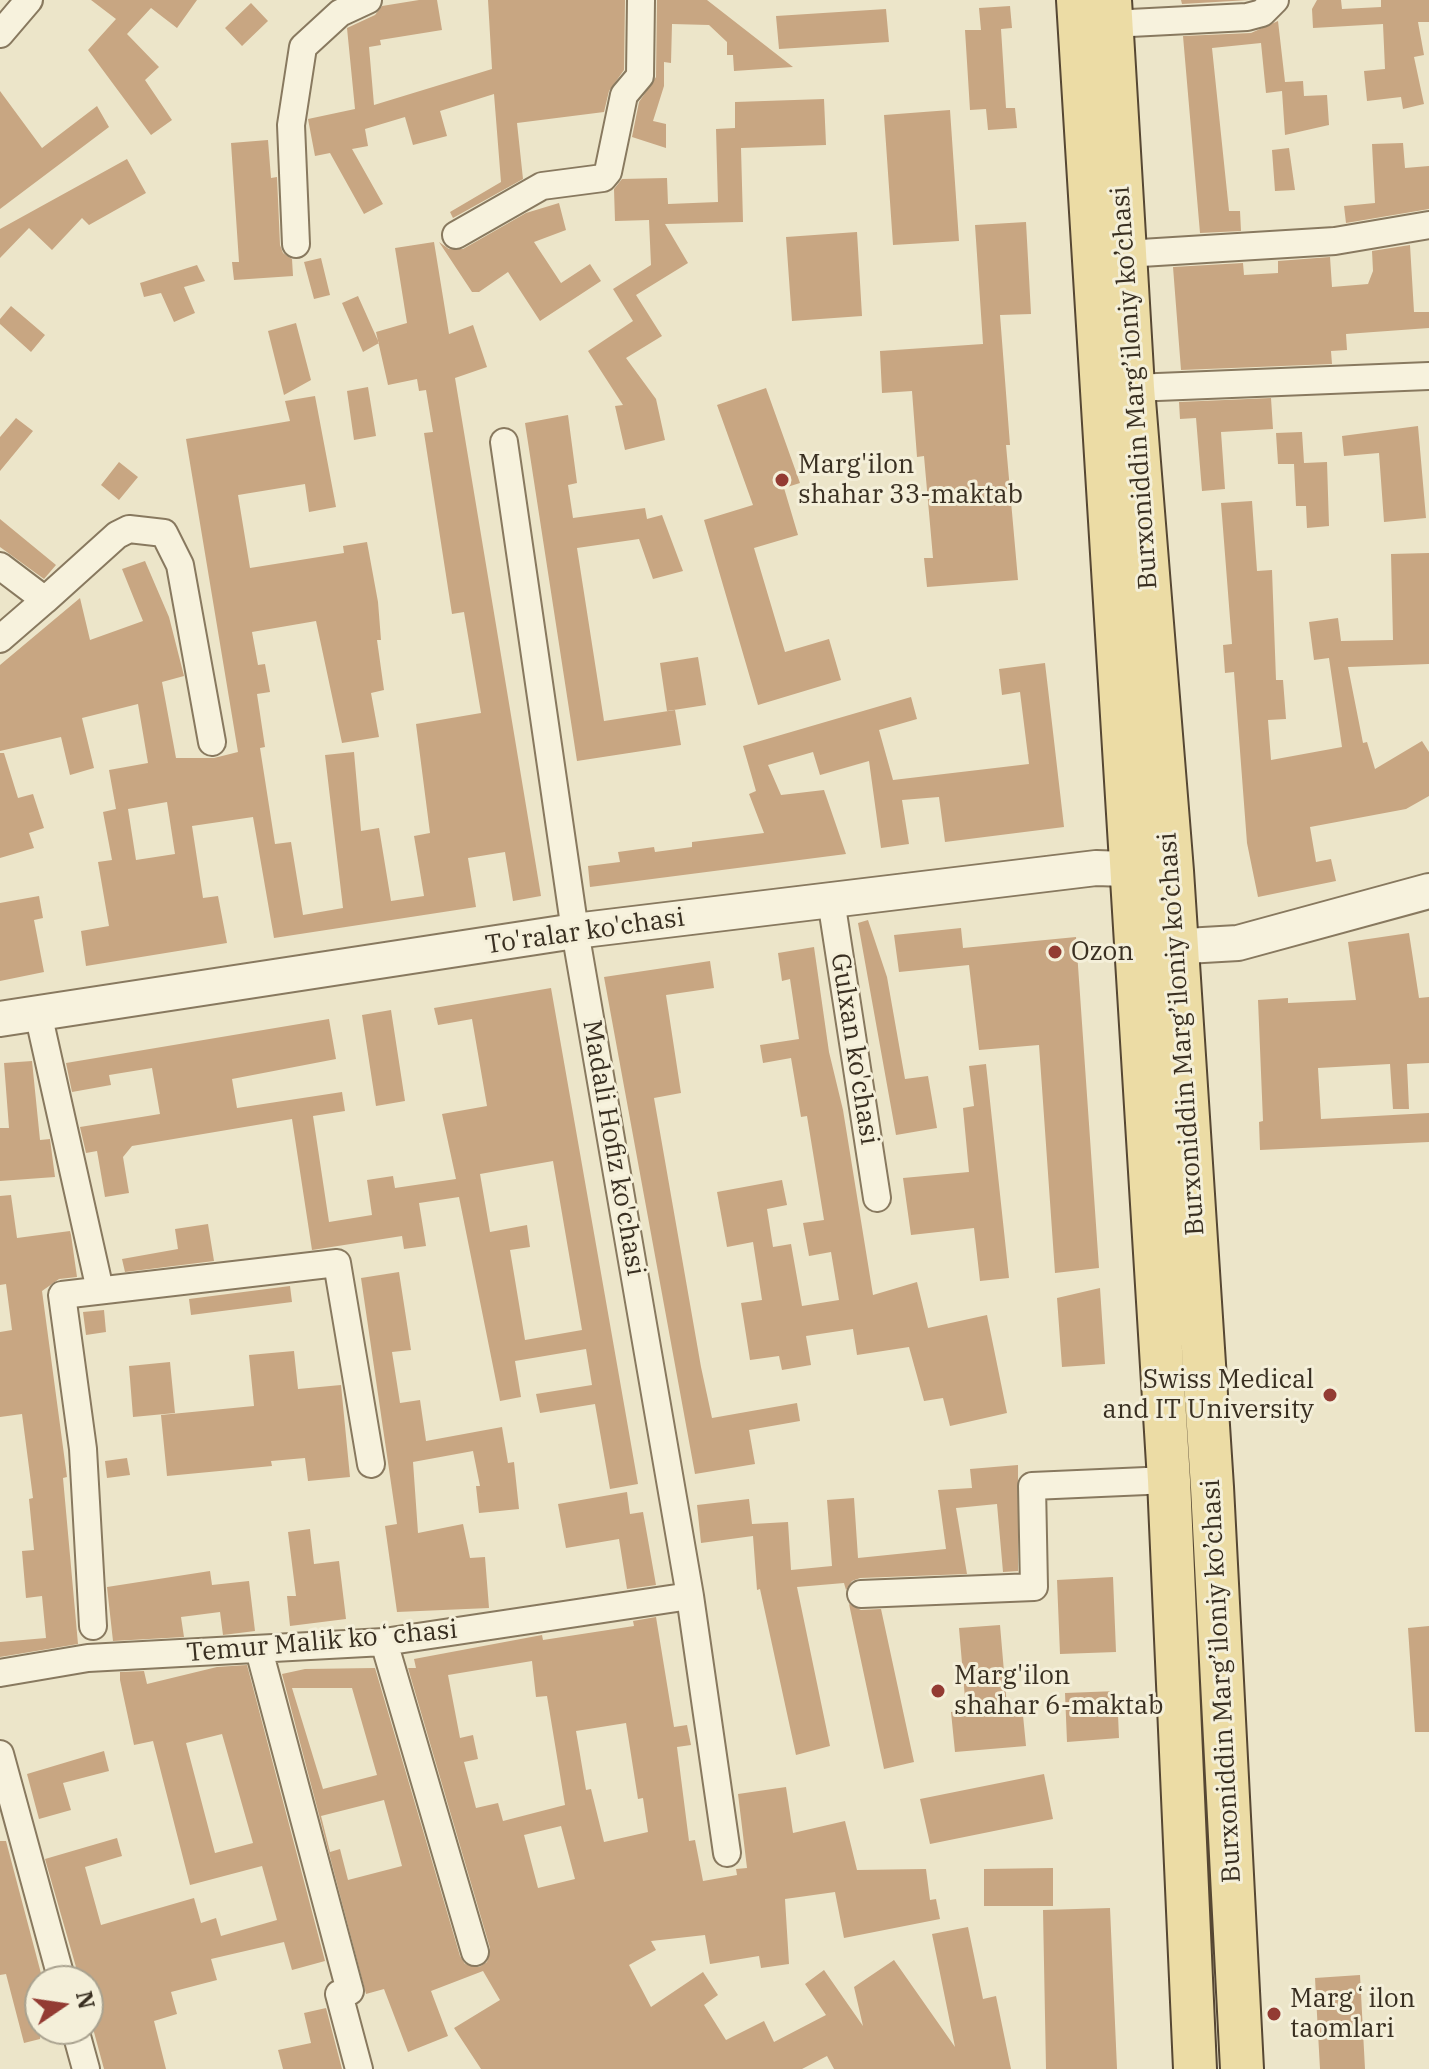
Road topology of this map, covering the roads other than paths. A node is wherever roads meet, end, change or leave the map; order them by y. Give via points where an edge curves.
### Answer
1 (368, 0) edge
2 (641, 0) edge
3 (1078, 0) edge
4 (1275, 0) edge
5 (19, 4) edge
6 (1110, 12) edge
7 (0, 34) edge
8 (1429, 225) edge
9 (456, 235) dead end
10 (296, 244) dead end
11 (1125, 254) junction
12 (1429, 376) edge
13 (1133, 388) junction
14 (504, 442) dead end
15 (0, 566) edge
16 (45, 600) junction
17 (0, 639) edge
18 (212, 742) dead end
19 (1129, 869) junction
20 (1172, 871) junction
21 (1429, 891) edge
22 (831, 900) junction
23 (575, 931) junction
24 (1155, 948) junction
25 (38, 1013) junction
26 (0, 1019) edge
27 (877, 1198) dead end
28 (100, 1290) junction
29 (371, 1464) dead end
30 (1169, 1480) junction
31 (861, 1594) dead end
32 (690, 1596) junction
33 (93, 1626) dead end
34 (384, 1642) junction
35 (259, 1650) junction
36 (0, 1673) edge
37 (0, 1754) edge
38 (727, 1853) dead end
39 (475, 1952) dead end
40 (58, 1965) edge
41 (79, 2045) edge
42 (86, 2069) edge
43 (359, 2069) edge
44 (1195, 2069) edge
45 (1242, 2069) edge

1 - 10 street via 340,13 303,47 291,125
2 - 9 street via 640,76 624,95 608,172 603,178 542,186
3 - 19 main road, Burxoniddin Marg’iloniy ko’chasi
4 - 6 street via 1262,13 1247,17
5 - 7 street
6 - 11 main road, Burxoniddin Marg’iloniy ko’chasi
8 - 11 street via 1335,241
11 - 13 main road, Burxoniddin Marg’iloniy ko’chasi
12 - 13 street
13 - 20 main road, Burxoniddin Marg’iloniy ko’chasi
14 - 23 street, Madali Hofiz ko'chasi
15 - 16 street
16 - 17 street
16 - 18 street via 117,535 129,529 164,533 180,565
19 - 20 street, To'ralar ko'chasi
19 - 22 street, To'ralar ko'chasi via 1096,868
19 - 24 main road, Burxoniddin Marg’iloniy ko’chasi
20 - 24 main road, Burxoniddin Marg’iloniy ko’chasi
21 - 24 street via 1238,943
22 - 23 street, To'ralar ko'chasi
22 - 27 street, Gulxan ko'chasi
23 - 25 street, To'ralar ko'chasi
23 - 32 street, Madali Hofiz ko'chasi
24 - 30 main road, Burxoniddin Marg’iloniy ko’chasi
24 - 45 main road, Burxoniddin Marg’iloniy ko’chasi via 1212,1487
25 - 26 street, To'ralar ko'chasi
25 - 28 street
28 - 29 street via 337,1263
28 - 33 street via 62,1295 83,1449
30 - 31 street via 1032,1486 1034,1587
30 - 44 main road, Burxoniddin Marg’iloniy ko’chasi
32 - 34 street, Temur Malik koʻchasi
32 - 38 street, Madali Hofiz ko'chasi
34 - 35 street, Temur Malik koʻchasi
34 - 39 street
35 - 36 street, Temur Malik koʻchasi via 88,1658
35 - 43 street via 350,1991 339,1994
37 - 40 street
41 - 42 street

